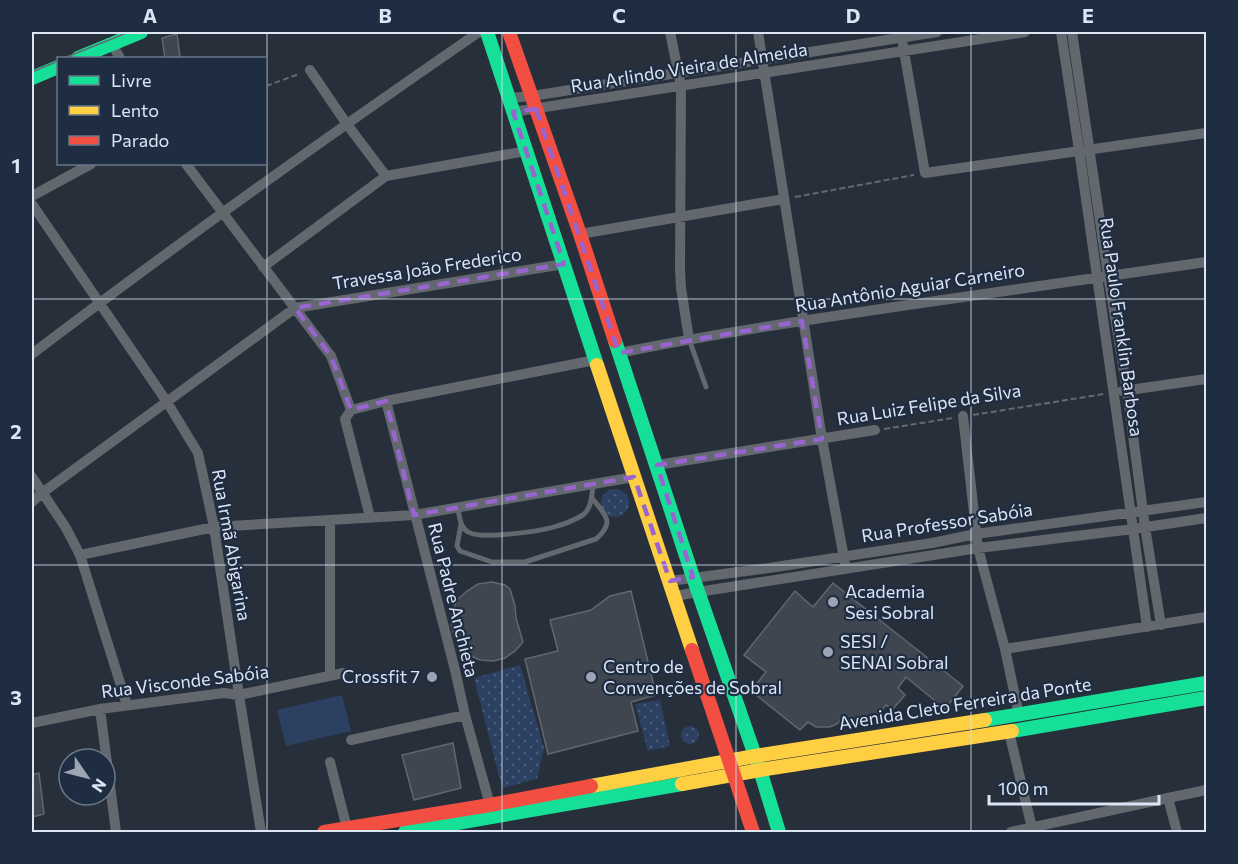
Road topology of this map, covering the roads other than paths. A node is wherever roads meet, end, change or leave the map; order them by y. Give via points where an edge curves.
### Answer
1 (141, 32) edge
2 (479, 32) edge
3 (487, 32) edge
4 (509, 32) edge
5 (670, 32) edge
6 (758, 32) edge
7 (937, 32) edge
8 (1025, 32) edge
9 (1060, 32) edge
10 (1072, 32) edge
11 (902, 34) edge
12 (977, 35) edge
13 (112, 44) junction
14 (904, 51) junction
15 (80, 57) edge
16 (119, 57) edge
17 (762, 60) junction
18 (57, 67) edge
19 (310, 70) road end
20 (764, 72) junction
21 (680, 73) junction
22 (32, 78) edge
23 (681, 86) junction
24 (509, 98) junction
25 (534, 102) junction
26 (513, 112) junction
27 (346, 123) junction
28 (1206, 133) edge
29 (1085, 150) junction
30 (526, 151) junction
31 (89, 165) edge
32 (187, 165) edge
33 (386, 176) junction
34 (32, 196) edge
35 (784, 199) junction
36 (32, 204) edge
37 (222, 213) junction
38 (679, 218) junction
39 (580, 234) junction
40 (1206, 262) edge
41 (564, 264) junction
42 (263, 267) junction
43 (1103, 276) junction
44 (99, 302) junction
45 (295, 308) junction
46 (802, 321) junction
47 (690, 339) junction
48 (1121, 351) junction
49 (619, 353) junction
50 (1108, 353) junction
51 (32, 354) edge
52 (595, 360) junction
53 (1206, 379) edge
54 (706, 387) dead end
55 (632, 390) junction
56 (1127, 390) junction
57 (1113, 392) junction
58 (608, 398) junction
59 (386, 401) junction
60 (166, 402) junction
61 (351, 410) junction
62 (963, 416) road end
63 (875, 430) road end
64 (822, 439) junction
65 (657, 465) junction
66 (32, 477) edge
67 (634, 477) junction
68 (593, 484) junction
69 (42, 493) junction
70 (592, 498) junction
71 (32, 502) edge
72 (1206, 502) edge
73 (458, 507) junction
74 (1143, 510) junction
75 (1131, 513) junction
76 (414, 515) junction
77 (370, 517) junction
78 (1206, 518) edge
79 (330, 520) junction
80 (461, 524) junction
81 (214, 527) junction
82 (1146, 527) junction
83 (1133, 529) junction
84 (976, 534) junction
85 (932, 543) junction
86 (978, 548) junction
87 (80, 555) junction
88 (844, 555) junction
89 (934, 556) junction
90 (846, 569) junction
91 (693, 577) junction
92 (670, 581) junction
93 (698, 592) junction
94 (675, 597) junction
95 (1206, 617) edge
96 (1161, 625) junction
97 (1147, 627) junction
98 (1005, 649) junction
99 (343, 673) dead end
100 (330, 676) junction
101 (1206, 683) edge
102 (239, 695) junction
103 (1206, 698) edge
104 (127, 705) junction
105 (100, 709) junction
106 (465, 715) junction
107 (1019, 715) junction
108 (32, 723) edge
109 (1009, 732) junction
110 (351, 740) dead end
111 (754, 756) junction
112 (729, 761) junction
113 (330, 762) dead end
114 (760, 770) junction
115 (734, 775) junction
116 (1206, 790) edge
117 (1168, 798) junction
118 (490, 805) junction
119 (1032, 828) junction
120 (347, 831) edge
121 (117, 832) edge
122 (261, 832) edge
123 (324, 832) edge
124 (405, 832) edge
125 (753, 832) edge
126 (779, 832) edge
127 (1011, 832) edge
128 (1177, 832) edge

1 - 13 main road
2 - 27 street
3 - 24 main road
4 - 25 main road
5 - 21 street
6 - 17 street
7 - 11 street, Rua Arlindo Vieira de Almeida
8 - 12 street, Rua Arlindo Vieira de Almeida
9 - 29 street, Rua Paulo Franklin Barbosa
10 - 29 street, Rua Paulo Franklin Barbosa
11 - 14 street
11 - 17 street, Rua Arlindo Vieira de Almeida
12 - 14 street, Rua Arlindo Vieira de Almeida
13 - 15 main road
13 - 16 street
14 - 20 street, Rua Arlindo Vieira de Almeida
14 - 29 street via 925,173
17 - 20 street
17 - 21 street, Rua Arlindo Vieira de Almeida
18 - 22 main road
19 - 27 street
20 - 23 street, Rua Arlindo Vieira de Almeida
20 - 35 street
21 - 23 street
21 - 25 street, Rua Arlindo Vieira de Almeida
23 - 25 street, Rua Arlindo Vieira de Almeida
23 - 38 street
24 - 25 street
24 - 26 main road
25 - 26 street
25 - 39 main road
26 - 30 main road
27 - 33 street
27 - 37 street
28 - 29 street
29 - 43 street, Rua Paulo Franklin Barbosa
30 - 33 street
30 - 41 main road
31 - 34 street
32 - 37 street
33 - 42 street
35 - 38 street
35 - 46 street
36 - 44 street, Rua Irmã Abigarina
37 - 42 street
37 - 44 street
38 - 39 street
38 - 47 street via 681,288
39 - 49 main road
40 - 43 street, Rua Antônio Aguiar Carneiro
41 - 45 street, Travessa João Frederico
41 - 52 main road
42 - 45 street
43 - 46 street, Rua Antônio Aguiar Carneiro
43 - 48 street, Rua Paulo Franklin Barbosa
43 - 50 street, Rua Paulo Franklin Barbosa
44 - 51 street
44 - 60 street, Rua Irmã Abigarina
45 - 60 street
45 - 61 street via 331,356
46 - 47 street, Rua Antônio Aguiar Carneiro
46 - 64 street
47 - 49 street, Rua Antônio Aguiar Carneiro
47 - 54 lane
48 - 50 street
48 - 56 street, Rua Paulo Franklin Barbosa
49 - 55 main road
50 - 57 street, Rua Paulo Franklin Barbosa
52 - 58 main road
52 - 59 street
53 - 56 street
55 - 58 main road
55 - 65 main road
56 - 57 street
56 - 74 street, Rua Paulo Franklin Barbosa
57 - 75 street, Rua Paulo Franklin Barbosa
58 - 67 main road
59 - 61 street
59 - 76 street, Rua Padre Anchieta
60 - 69 street
60 - 81 street, Rua Irmã Abigarina via 198,453
61 - 77 street via 345,419
62 - 84 street
63 - 64 street, Rua Luiz Felipe da Silva
64 - 65 street, Rua Luiz Felipe da Silva
64 - 88 street
65 - 91 main road
66 - 69 street
67 - 68 street
67 - 92 main road
68 - 70 lane
68 - 73 street
69 - 71 street
69 - 87 street
70 - 80 lane via 583,514 557,526 514,534 474,535
70 - 80 lane via 607,518 605,532 596,539 525,562 492,562 460,551
72 - 74 street, Rua Professor Sabóia
73 - 76 street
73 - 80 lane
74 - 75 street, Rua Professor Sabóia
74 - 82 street, Rua Paulo Franklin Barbosa
75 - 83 street, Rua Paulo Franklin Barbosa
75 - 84 street, Rua Professor Sabóia
76 - 77 street
76 - 106 street, Rua Padre Anchieta
77 - 79 street
78 - 82 street, Rua Professor Sabóia
79 - 81 street
79 - 100 street
81 - 87 street
81 - 102 street, Rua Irmã Abigarina
82 - 83 street, Rua Professor Sabóia
82 - 96 street, Rua Paulo Franklin Barbosa
83 - 86 street, Rua Professor Sabóia
83 - 97 street, Rua Paulo Franklin Barbosa
84 - 85 street, Rua Professor Sabóia
84 - 86 street
85 - 88 street, Rua Professor Sabóia
85 - 89 street
86 - 89 street, Rua Professor Sabóia
86 - 98 street
87 - 104 street
88 - 90 street
88 - 91 street, Rua Professor Sabóia
89 - 90 street, Rua Professor Sabóia
90 - 93 street, Rua Professor Sabóia
91 - 92 street, Rua Professor Sabóia
91 - 93 main road
92 - 94 main road
93 - 94 street, Rua Professor Sabóia
93 - 111 main road
94 - 112 main road
95 - 96 street
96 - 97 street
97 - 98 street
98 - 107 street
99 - 100 street, Rua Visconde Sabóia
100 - 102 street, Rua Visconde Sabóia
101 - 107 main road, Avenida Cleto Ferreira da Ponte
102 - 104 street, Rua Visconde Sabóia via 224,693
102 - 122 street, Rua Irmã Abigarina
103 - 109 main road, Avenida Cleto Ferreira da Ponte
104 - 105 street, Rua Visconde Sabóia
105 - 108 street, Rua Visconde Sabóia
105 - 121 street
106 - 110 street
106 - 118 street, Rua Padre Anchieta
107 - 111 main road, Avenida Cleto Ferreira da Ponte
109 - 114 main road, Avenida Cleto Ferreira da Ponte
109 - 119 street
111 - 112 main road, Avenida Cleto Ferreira da Ponte
111 - 114 main road
112 - 115 main road
112 - 118 main road, Avenida Cleto Ferreira da Ponte
113 - 120 street
114 - 115 main road, Avenida Cleto Ferreira da Ponte
114 - 126 main road
115 - 124 main road, Avenida Cleto Ferreira da Ponte
115 - 125 main road
116 - 117 street
117 - 119 street
117 - 128 street
118 - 120 main road, Avenida Cleto Ferreira da Ponte
119 - 127 street
120 - 123 main road, Avenida Cleto Ferreira da Ponte

